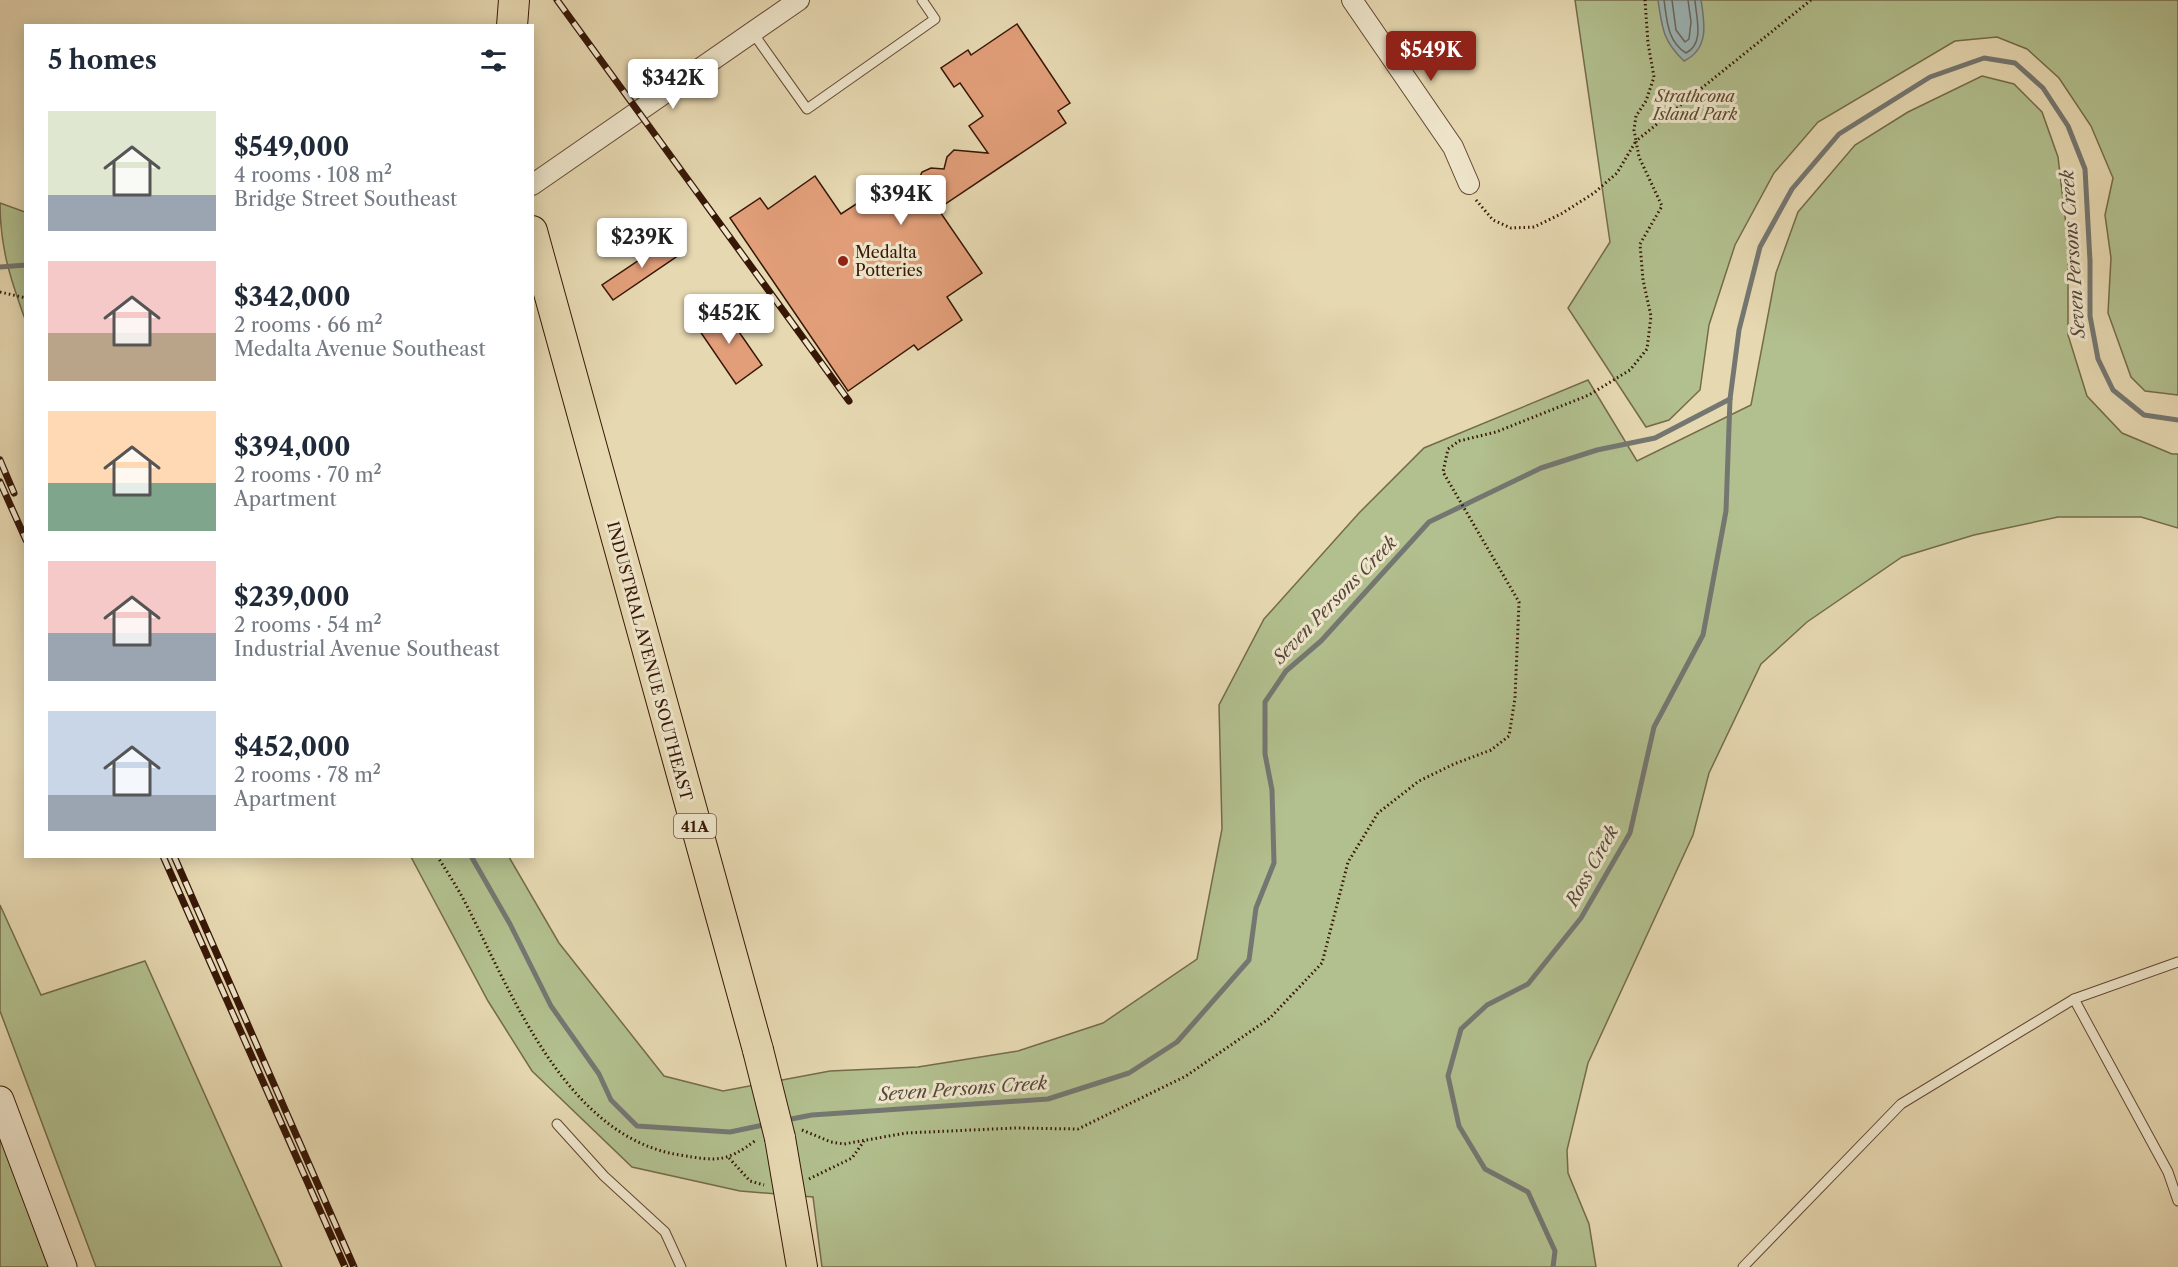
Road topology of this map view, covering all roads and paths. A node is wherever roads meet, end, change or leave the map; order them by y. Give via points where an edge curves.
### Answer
1 (514, 0) edge
2 (799, 0) edge
3 (922, 0) edge
4 (1352, 0) edge
5 (1645, 0) edge
6 (1811, 0) edge
7 (512, 24) edge
8 (753, 33) junction
9 (1636, 141) junction
10 (534, 184) edge
11 (1469, 184) joint
12 (534, 238) edge
13 (0, 292) edge
14 (24, 298) edge
15 (438, 858) edge
16 (2178, 962) edge
17 (2074, 999) junction
18 (0, 1100) edge
19 (556, 1124) dead end
20 (780, 1135) junction
21 (2178, 1201) edge
22 (63, 1267) edge
23 (681, 1267) edge
24 (802, 1267) edge
25 (1743, 1267) edge

1 - 7 main road
2 - 8 street
3 - 8 lane via 935,19 807,109
4 - 11 street via 1453,147
5 - 9 path via 1654,77 1636,116
6 - 9 path
8 - 10 street
9 - 11 path via 1617,173 1602,187 1534,227 1511,228 1493,220 1474,197
9 - 20 path via 1639,157 1662,206 1640,244 1651,316 1647,349 1630,370 1589,395 1496,432 1459,441 1448,450 1443,472 1519,602 1515,698 1509,736 1491,750 1419,781 1378,813 1348,862 1322,963 1270,1018 1186,1076 1078,1129 906,1132 844,1144
12 - 20 main road, INDUSTRIAL AVENUE SOUTHEAST / 41A, bridge
13 - 14 path
15 - 20 path via 513,1000 557,1073 599,1115 645,1146 698,1158 729,1158
16 - 17 lane
17 - 21 lane via 2168,1172
17 - 25 lane via 1901,1104
18 - 22 street
19 - 23 lane via 604,1176 665,1232
20 - 24 main road, INDUSTRIAL AVENUE SOUTHEAST / 41A

